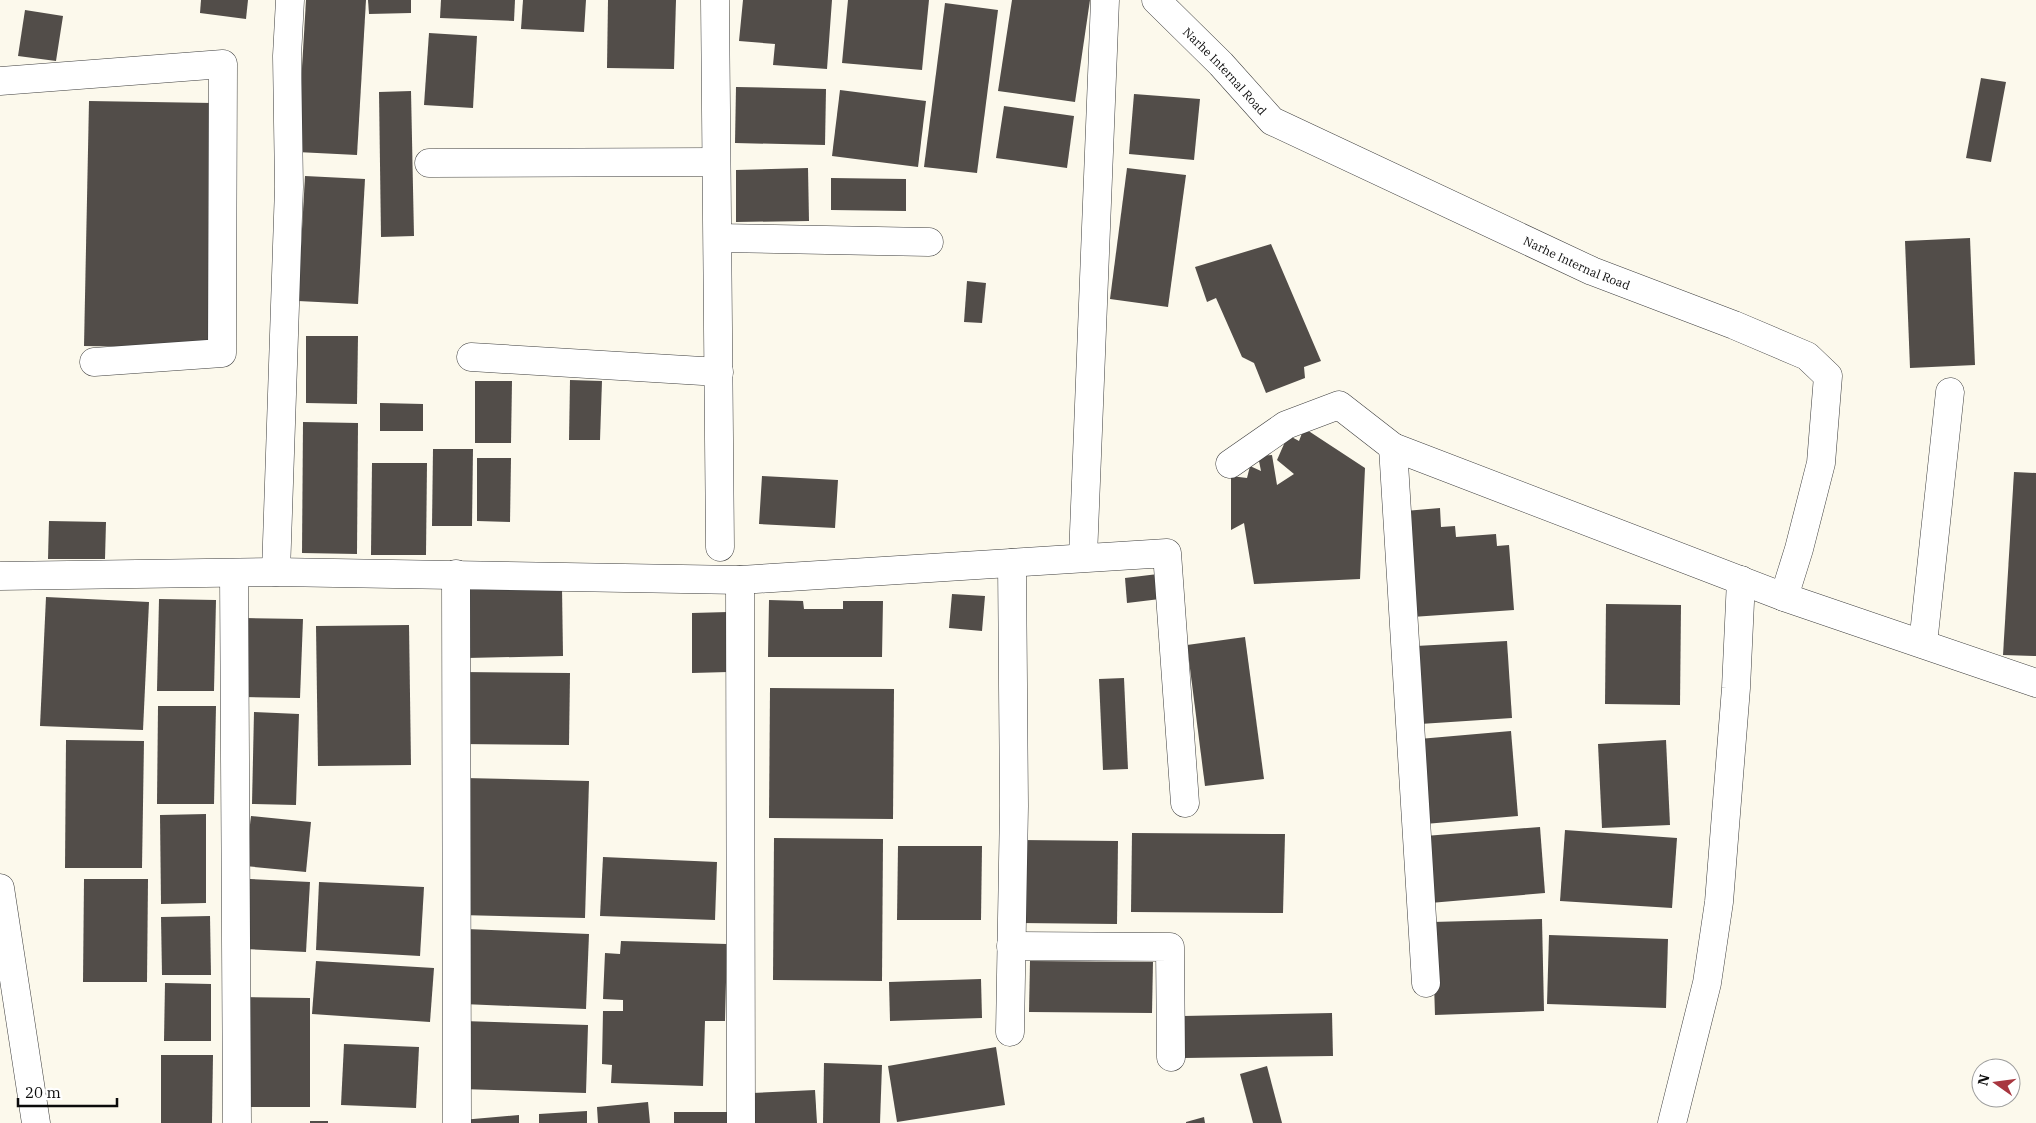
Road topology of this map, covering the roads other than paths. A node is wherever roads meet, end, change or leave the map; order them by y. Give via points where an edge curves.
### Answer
1 (290, 0) edge
2 (715, 0) edge
3 (1105, 0) edge
4 (1156, 0) edge
5 (0, 81) edge
6 (716, 162) junction
7 (429, 163) dead end
8 (718, 238) junction
9 (928, 242) dead end
10 (471, 357) dead end
11 (94, 362) dead end
12 (719, 372) junction
13 (1950, 392) dead end
14 (1393, 447) junction
15 (1230, 464) dead end
16 (720, 547) dead end
17 (1083, 557) junction
18 (1012, 564) junction
19 (276, 572) junction
20 (234, 573) junction
21 (456, 574) junction
22 (0, 576) edge
23 (740, 580) junction
24 (1741, 580) junction
25 (1784, 597) junction
26 (1923, 644) junction
27 (2036, 683) edge
28 (1185, 803) dead end
29 (0, 888) edge
30 (1011, 946) junction
31 (1426, 983) dead end
32 (1010, 1032) dead end
33 (1171, 1056) dead end
34 (36, 1123) edge
35 (237, 1123) edge
36 (457, 1123) edge
37 (741, 1123) edge
38 (1672, 1123) edge

1 - 19 street via 287,56 289,187
2 - 6 street
3 - 17 street
4 - 25 street, Narhe Internal Road via 1222,64 1272,121 1592,270 1807,356 1828,376 1821,463 1800,549
5 - 11 street via 223,64 222,353
6 - 7 street
6 - 8 street
8 - 9 street
8 - 12 street
10 - 12 street
12 - 16 street
13 - 26 street
14 - 15 street via 1340,405 1286,425
14 - 24 street
14 - 31 street
17 - 18 street
17 - 28 street via 1167,553
18 - 23 street
18 - 30 street via 1014,806
19 - 20 street
19 - 21 street
20 - 22 street
20 - 35 street
21 - 23 street
21 - 36 street
23 - 37 street
24 - 25 street
24 - 38 street via 1719,902 1707,983
25 - 26 street
26 - 27 street
29 - 34 street
30 - 32 street
30 - 33 street via 1170,947

